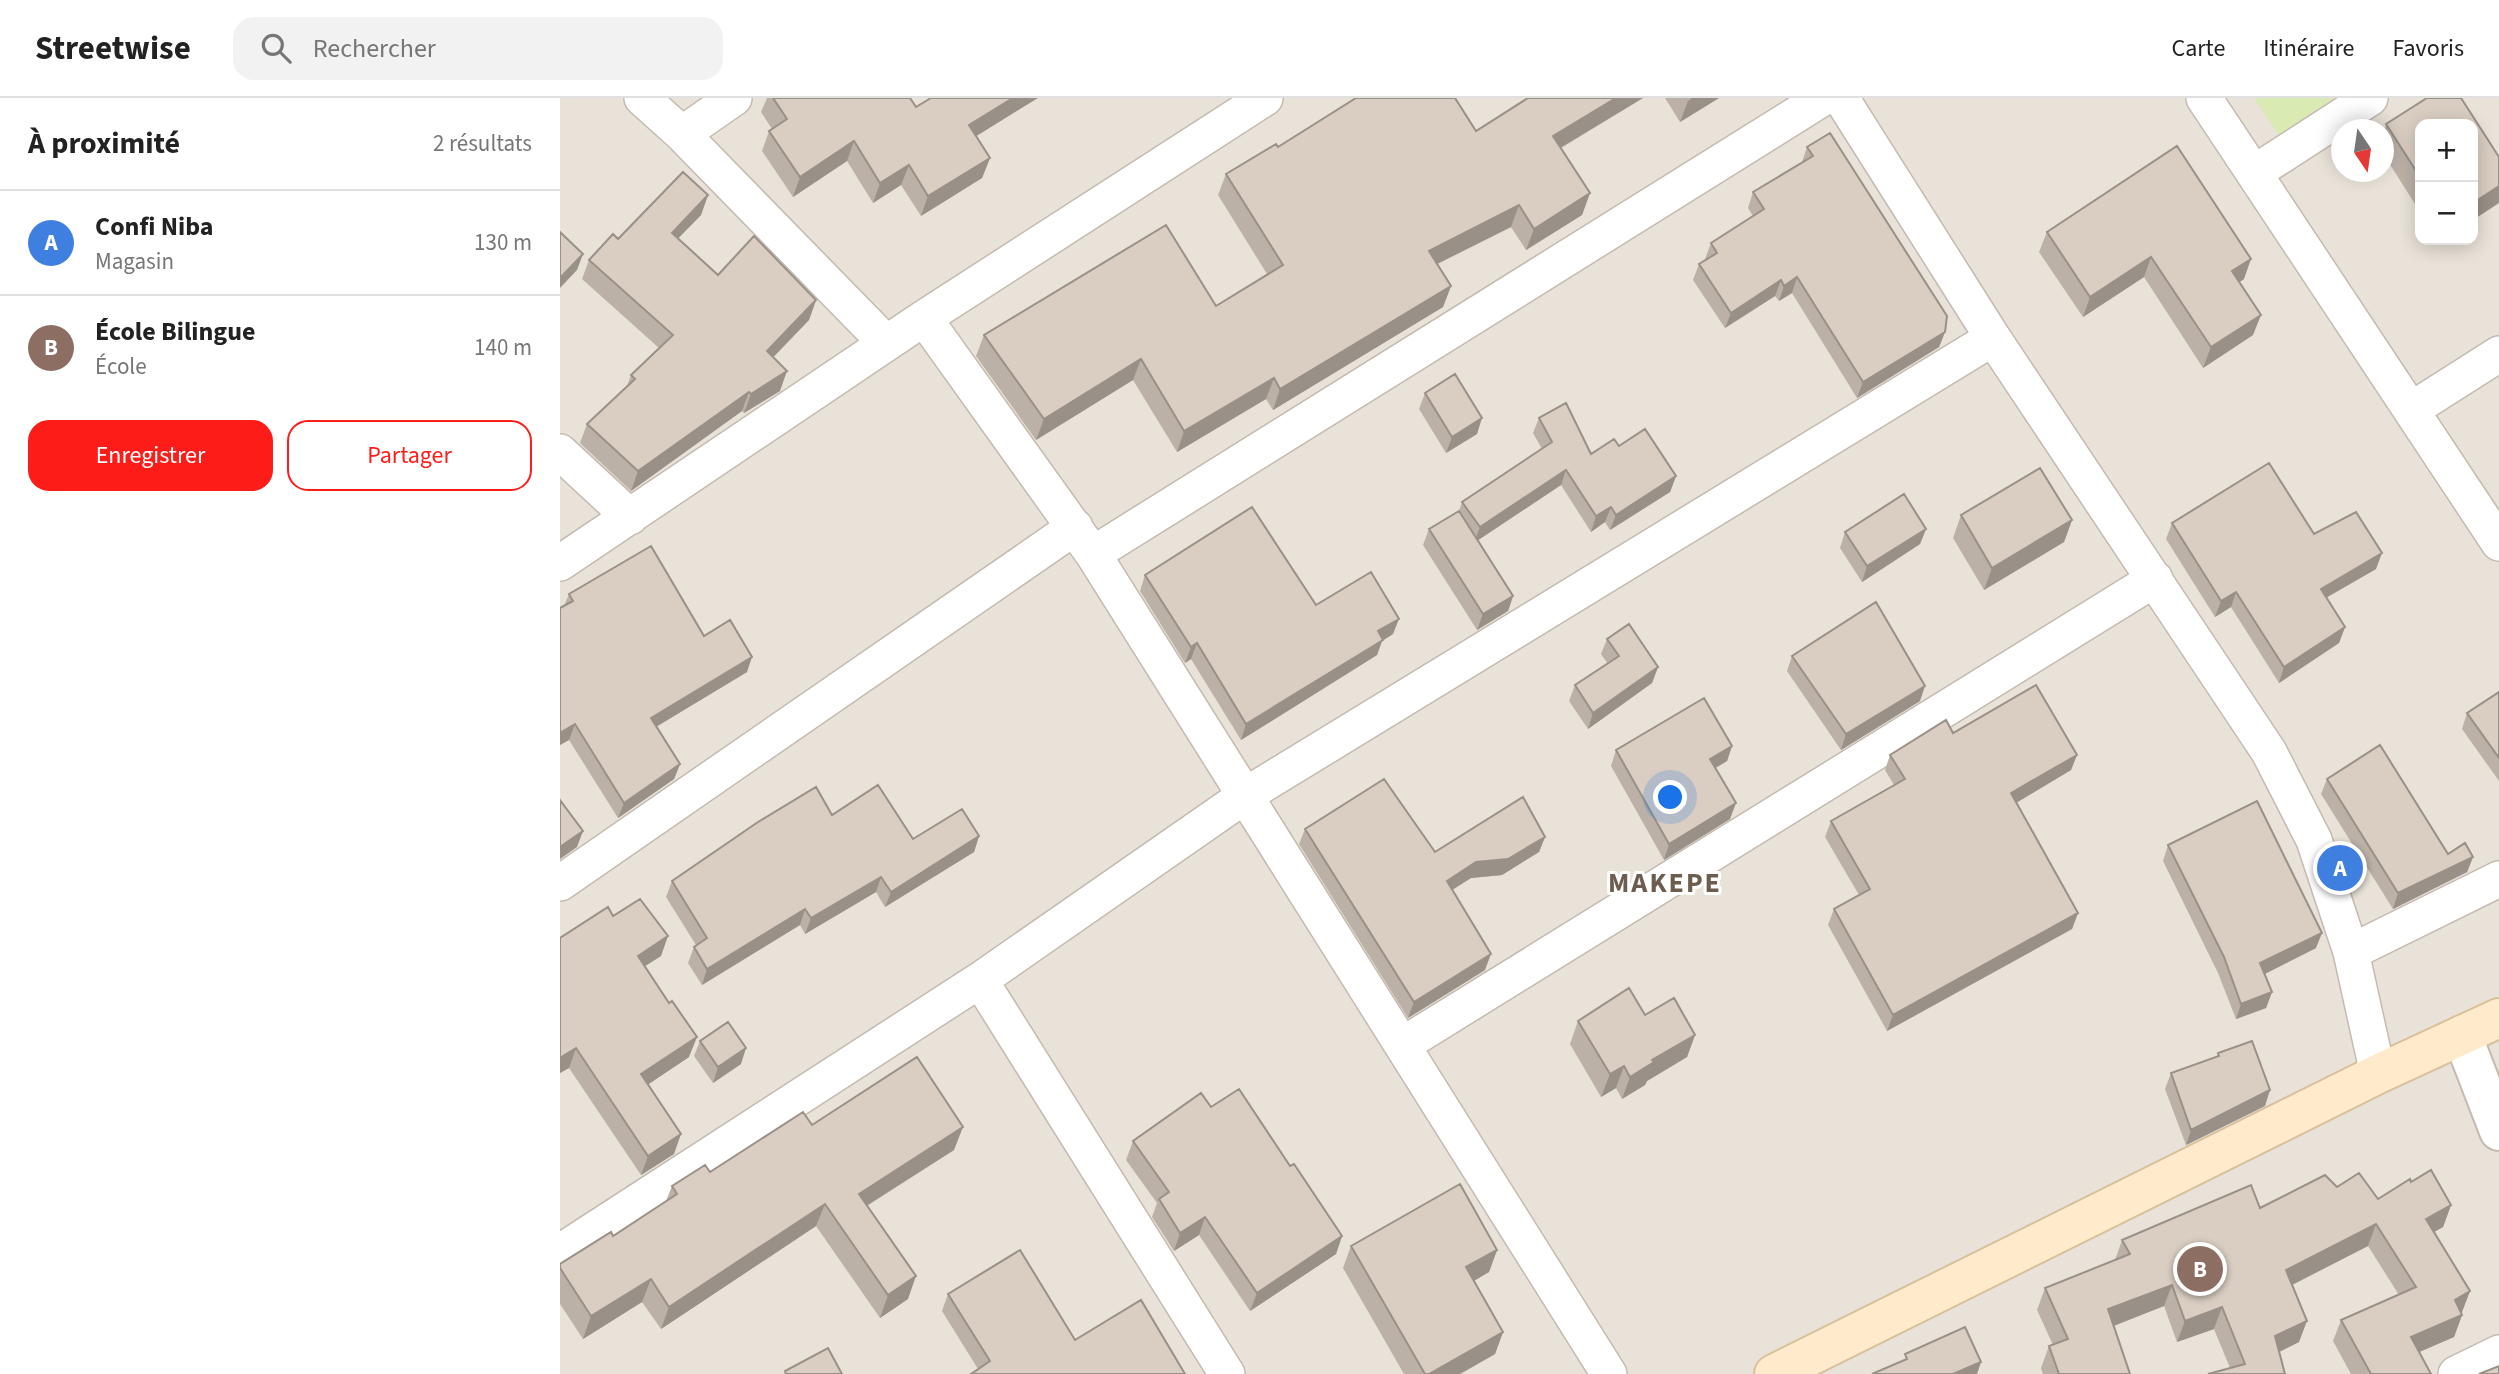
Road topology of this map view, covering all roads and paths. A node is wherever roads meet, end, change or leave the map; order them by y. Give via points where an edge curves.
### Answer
1 (642, 98) edge
2 (734, 98) edge
3 (1265, 98) edge
4 (1823, 98) edge
5 (1842, 98) edge
6 (2204, 98) edge
7 (2370, 98) edge
8 (682, 134) junction
9 (2253, 173) junction
10 (924, 318) junction
11 (1993, 338) junction
12 (886, 343) junction
13 (2499, 354) edge
14 (2411, 410) junction
15 (560, 453) edge
16 (630, 517) junction
17 (1084, 540) junction
18 (2499, 543) edge
19 (560, 563) edge
20 (2155, 579) junction
21 (1246, 795) junction
22 (2499, 879) edge
23 (560, 883) edge
24 (2351, 952) junction
25 (980, 980) junction
26 (2499, 1018) edge
27 (2462, 1035) junction
28 (1404, 1044) junction
29 (2378, 1074) junction
30 (2499, 1131) edge
31 (560, 1252) edge
32 (2499, 1353) edge
33 (1791, 1370) edge
34 (1227, 1374) edge
35 (1609, 1374) edge
36 (2456, 1374) edge

1 - 8 street
2 - 8 street
3 - 10 street
4 - 17 street
5 - 11 street
6 - 9 street
7 - 9 street
8 - 12 street
9 - 14 street
10 - 12 street
10 - 17 street
11 - 20 street
11 - 21 street
12 - 16 street
13 - 14 street
14 - 18 street
15 - 16 street
16 - 19 street
17 - 21 street
17 - 23 street
20 - 24 street via 2274,763 2314,840
20 - 28 street
21 - 25 street
21 - 28 street
22 - 24 street
24 - 29 street
25 - 31 street
25 - 34 street
26 - 27 main road
27 - 29 main road
27 - 30 street
28 - 35 street
29 - 33 main road
32 - 36 street

